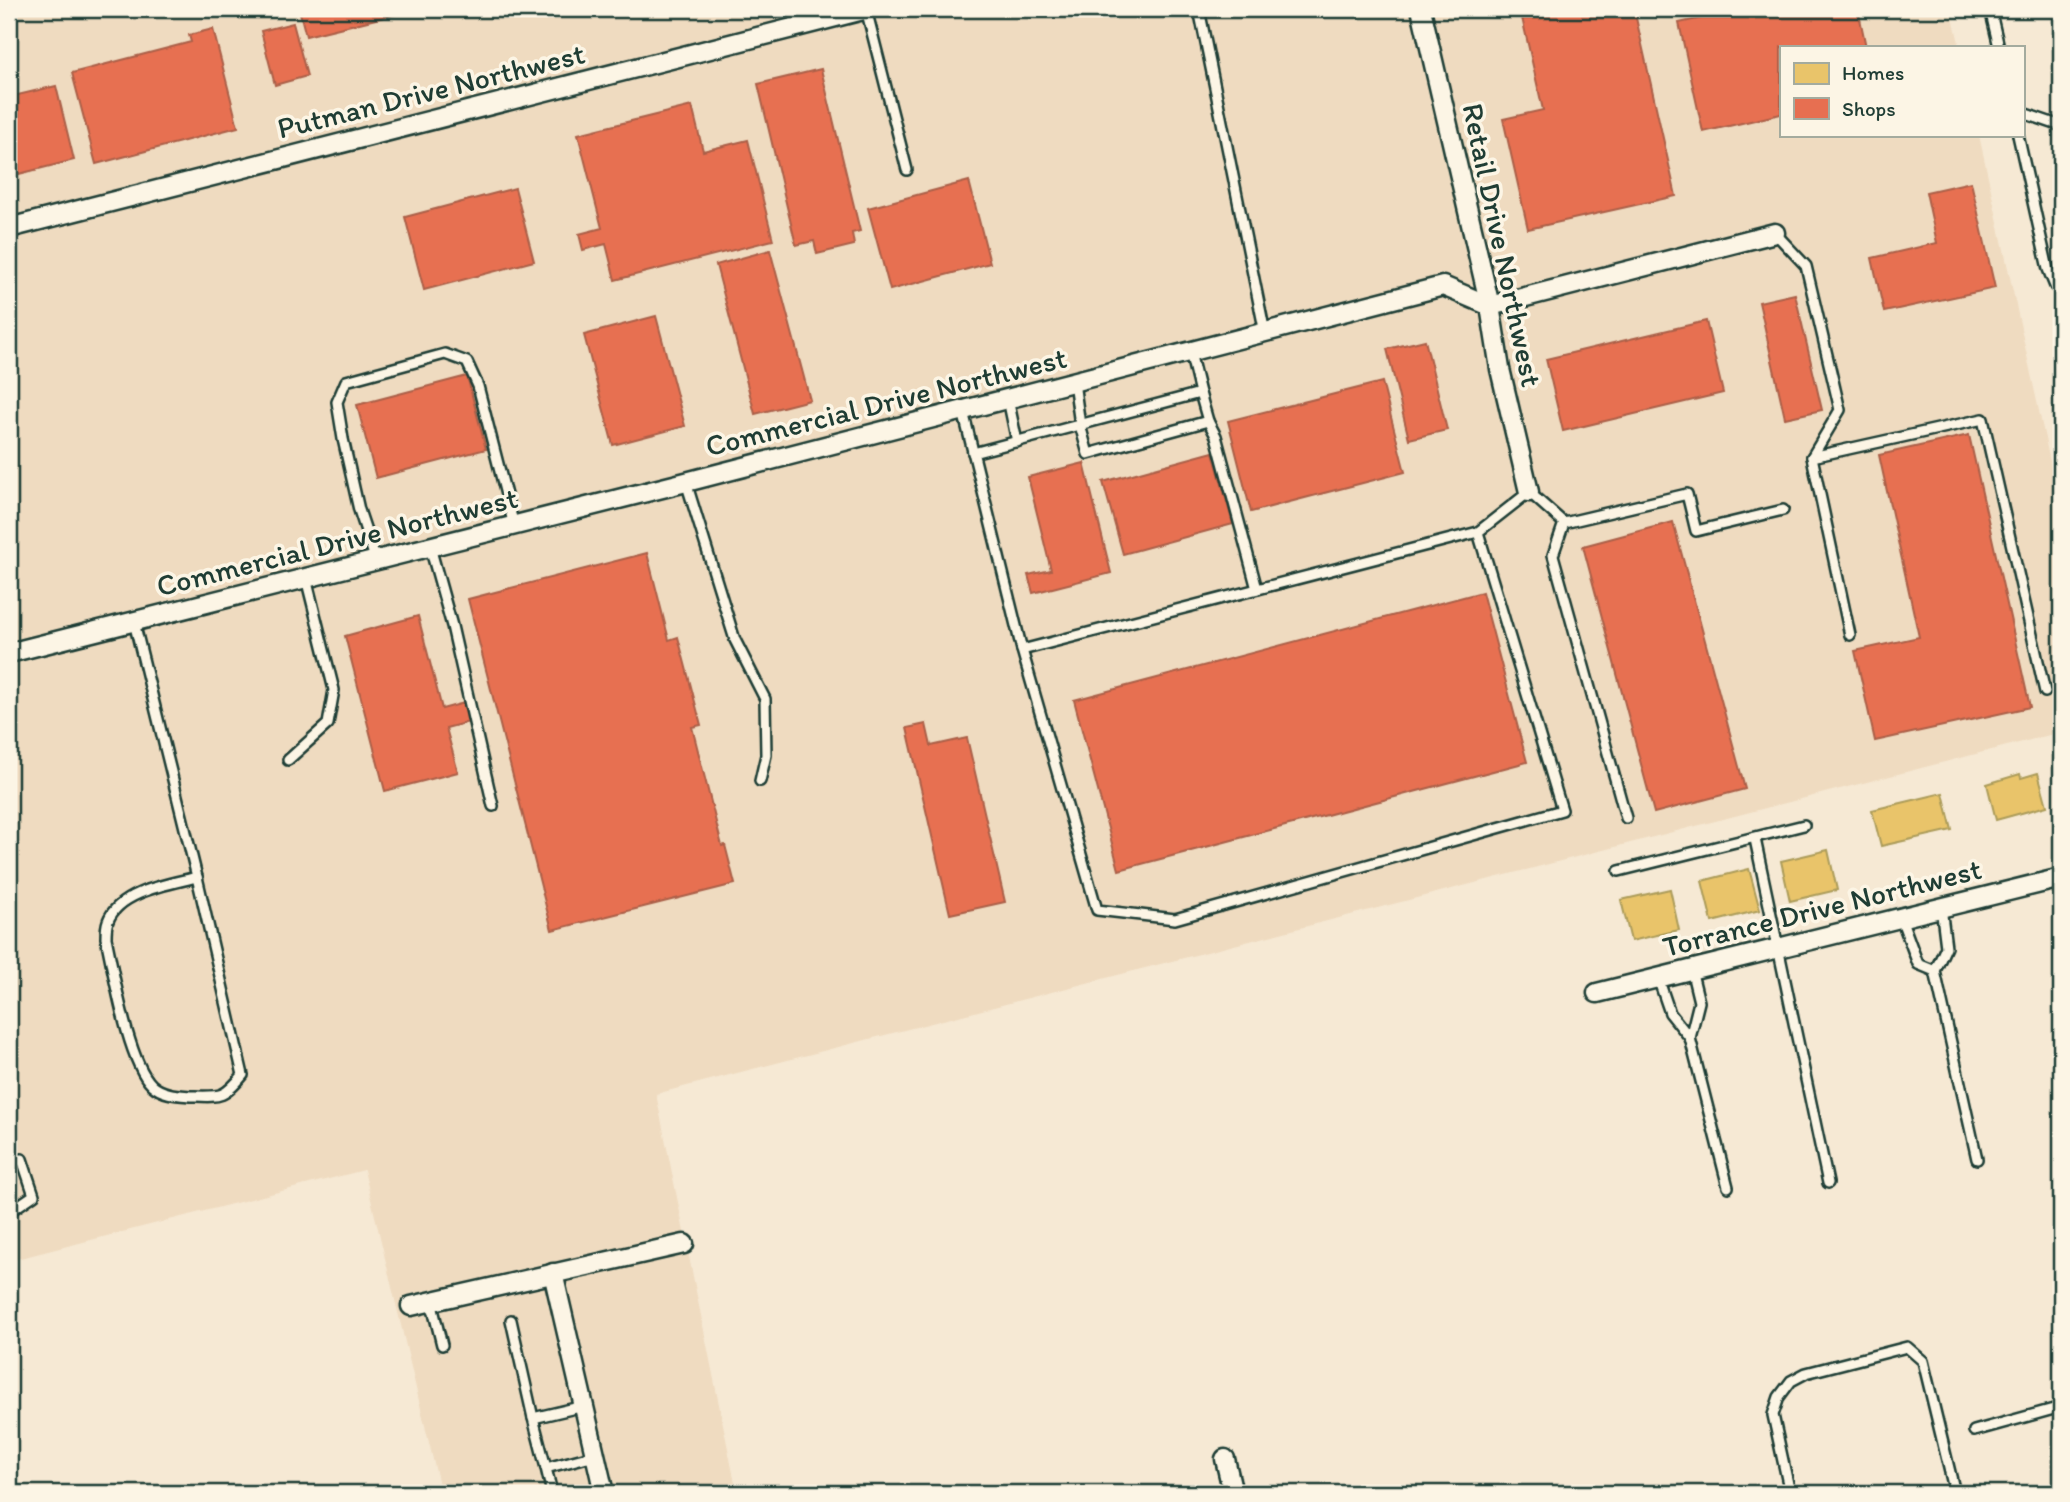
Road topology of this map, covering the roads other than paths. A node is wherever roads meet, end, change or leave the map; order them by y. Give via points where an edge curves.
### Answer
1 (866, 9) edge
2 (1199, 9) edge
3 (1421, 9) edge
4 (1990, 9) edge
5 (1999, 46) edge
6 (2024, 113) edge
7 (2061, 126) edge
8 (2018, 136) edge
9 (907, 170) dead end
10 (9, 228) edge
11 (1775, 233) joint
12 (2061, 291) edge
13 (1490, 306) junction
14 (1265, 333) junction
15 (1190, 352) junction
16 (1073, 382) junction
17 (1200, 393) junction
18 (1008, 399) junction
19 (963, 411) junction
20 (1208, 421) junction
21 (1080, 425) junction
22 (1017, 442) junction
23 (973, 453) junction
24 (1812, 457) junction
25 (686, 482) junction
26 (1529, 492) junction
27 (1783, 510) dead end
28 (1564, 523) junction
29 (514, 526) junction
30 (1478, 532) junction
31 (430, 547) junction
32 (376, 561) junction
33 (306, 578) junction
34 (1257, 589) junction
35 (134, 621) junction
36 (1850, 635) dead end
37 (1022, 650) junction
38 (9, 653) edge
39 (2045, 692) dead end
40 (288, 760) dead end
41 (760, 781) dead end
42 (493, 806) dead end
43 (1626, 818) dead end
44 (1804, 825) dead end
45 (1755, 839) junction
46 (1619, 871) dead end
47 (197, 877) junction
48 (2061, 878) edge
49 (1941, 907) junction
50 (1901, 917) junction
51 (1776, 948) junction
52 (1691, 969) junction
53 (1935, 971) junction
54 (1658, 978) junction
55 (1597, 993) dead end
56 (1690, 1038) junction
57 (1977, 1159) dead end
58 (9, 1162) edge
59 (1828, 1183) dead end
60 (1728, 1186) dead end
61 (9, 1212) edge
62 (684, 1244) dead end
63 (553, 1273) junction
64 (431, 1301) junction
65 (411, 1306) dead end
66 (511, 1320) dead end
67 (442, 1345) dead end
68 (584, 1406) junction
69 (2061, 1407) edge
70 (533, 1418) junction
71 (1974, 1432) dead end
72 (595, 1455) junction
73 (1225, 1459) dead end
74 (546, 1468) junction
75 (552, 1493) edge
76 (604, 1493) edge
77 (1233, 1493) edge
78 (1790, 1493) edge
79 (1955, 1493) edge

1 - 9 lane
1 - 10 street, Putman Drive Northwest
2 - 14 lane
3 - 13 street, Retail Drive Northwest
4 - 5 lane
6 - 7 lane
8 - 12 lane via 2048,269
11 - 13 street
11 - 24 lane via 1806,266 1840,410
13 - 14 street, Commercial Drive Northwest via 1443,286
13 - 26 street, Retail Drive Northwest
14 - 15 street, Commercial Drive Northwest
15 - 16 street, Commercial Drive Northwest
15 - 17 lane
16 - 18 street, Commercial Drive Northwest
16 - 21 lane
17 - 20 lane
17 - 21 lane
18 - 19 street, Commercial Drive Northwest
18 - 22 lane
19 - 23 lane
19 - 25 street, Commercial Drive Northwest
20 - 21 lane via 1088,454
20 - 34 lane
21 - 22 lane
22 - 23 lane
23 - 37 lane
24 - 36 lane
24 - 39 lane via 1983,419
25 - 29 street, Commercial Drive Northwest
25 - 41 lane via 735,640 765,699 766,755
26 - 28 lane
26 - 30 lane
27 - 28 lane via 1696,531 1687,494
28 - 43 lane via 1553,555
29 - 31 street, Commercial Drive Northwest
29 - 32 lane via 478,386 467,362 445,354 346,381 337,402 359,510
30 - 34 lane
30 - 37 lane via 1562,810 1175,919 1097,910
31 - 32 street, Commercial Drive Northwest
31 - 42 lane
32 - 33 street, Commercial Drive Northwest
33 - 35 street, Commercial Drive Northwest
33 - 40 lane via 334,690 328,724
34 - 37 lane
35 - 38 street, Commercial Drive Northwest
35 - 47 lane
44 - 45 lane
45 - 46 lane
45 - 51 lane
47 - 47 lane via 142,891 108,920 106,938 139,1066 153,1087 172,1095 212,1096 229,1092 243,1075
48 - 49 street, Torrance Drive Northwest
49 - 50 street, Torrance Drive Northwest
49 - 53 lane via 1946,947
50 - 51 street, Torrance Drive Northwest
50 - 53 lane via 1918,964
51 - 52 street, Torrance Drive Northwest
51 - 59 lane
52 - 54 street, Torrance Drive Northwest
52 - 56 lane via 1699,1002
53 - 57 lane
54 - 55 street, Torrance Drive Northwest
54 - 56 lane via 1670,1013
56 - 60 lane
58 - 61 lane via 22,1159 34,1195
62 - 63 street
63 - 64 street
63 - 68 street
64 - 65 street
64 - 67 lane
66 - 70 lane
68 - 70 lane
68 - 72 street
69 - 71 lane
70 - 74 lane
72 - 74 lane
72 - 76 street
73 - 77 street
74 - 75 lane
78 - 79 lane via 1773,1415 1791,1381 1907,1347 1923,1361

